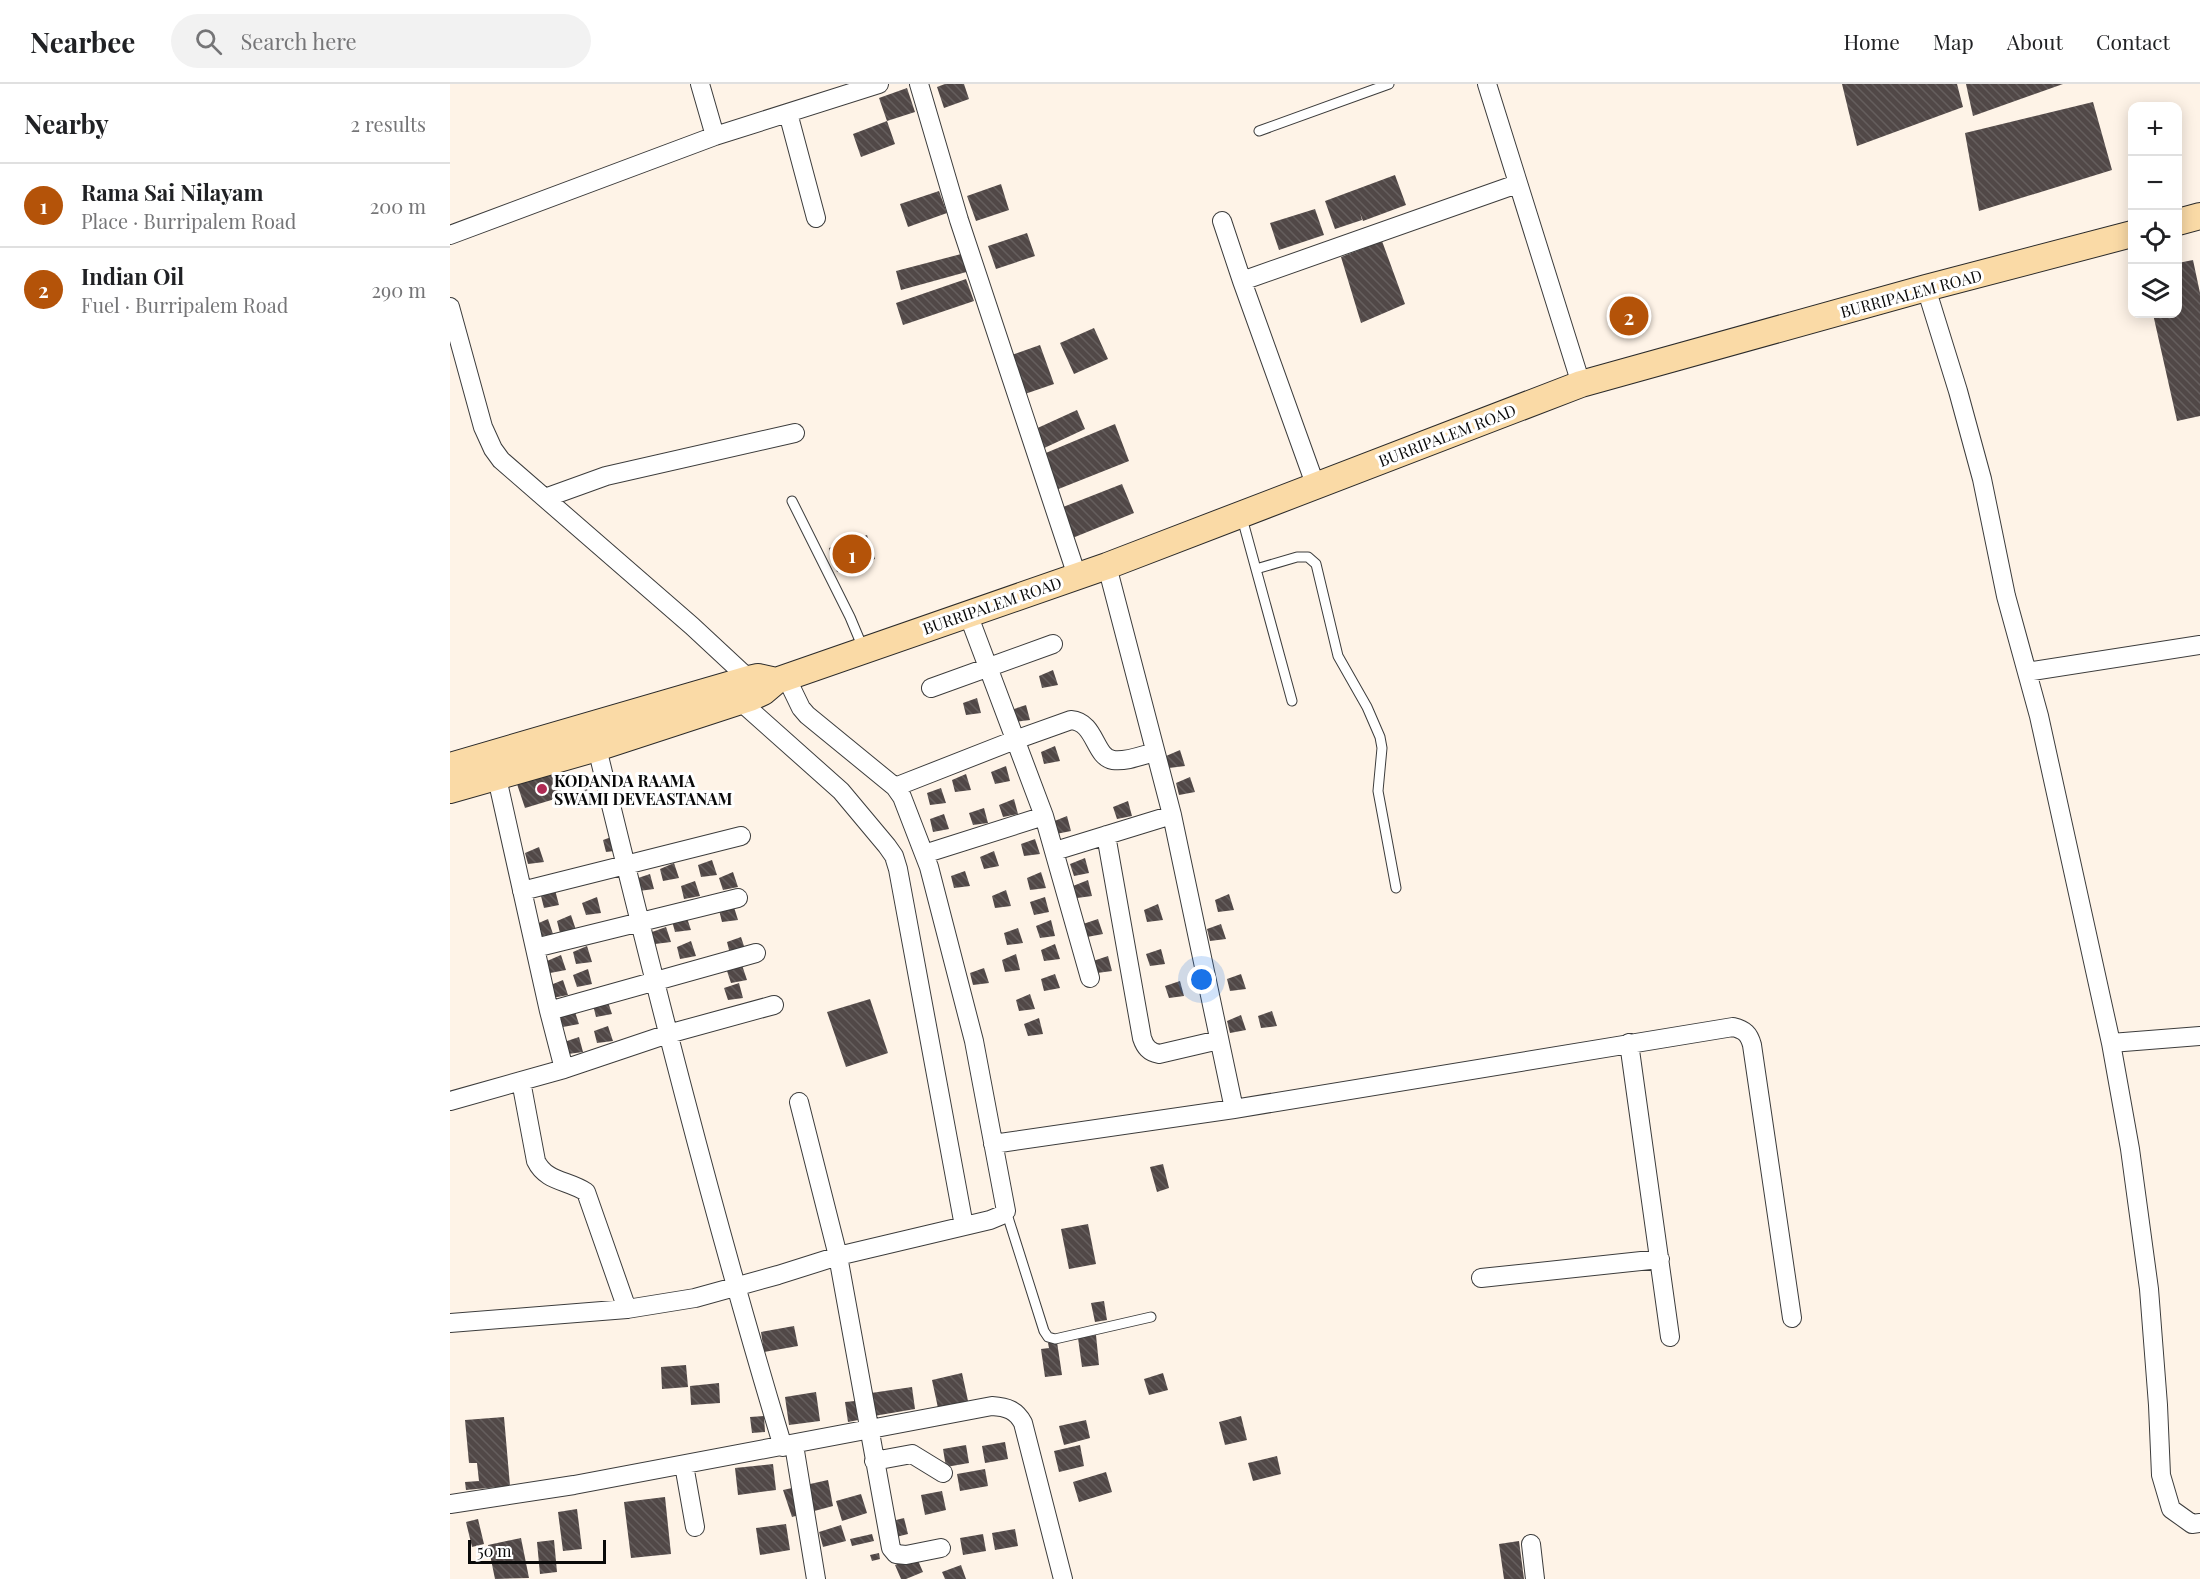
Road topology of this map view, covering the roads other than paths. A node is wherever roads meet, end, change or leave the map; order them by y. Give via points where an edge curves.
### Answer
1 (700, 84) edge
2 (879, 84) edge
3 (919, 84) edge
4 (1389, 84) edge
5 (1487, 84) edge
6 (788, 113) junction
7 (1259, 131) dead end
8 (715, 136) junction
9 (1517, 184) junction
10 (2200, 216) edge
11 (816, 218) dead end
12 (1222, 221) dead end
13 (2182, 221) edge
14 (450, 235) edge
15 (2128, 235) edge
16 (1242, 281) junction
17 (1926, 288) junction
18 (450, 307) edge
19 (1581, 384) junction
20 (795, 433) dead end
21 (1316, 484) junction
22 (546, 498) junction
23 (792, 501) dead end
24 (1243, 521) junction
25 (1107, 566) junction
26 (1256, 569) junction
27 (1077, 576) junction
28 (971, 624) junction
29 (1053, 644) dead end
30 (2200, 645) edge
31 (863, 650) junction
32 (984, 661) junction
33 (2027, 672) junction
34 (781, 679) junction
35 (931, 688) dead end
36 (744, 690) junction
37 (1292, 701) dead end
38 (1015, 740) junction
39 (597, 748) junction
40 (1155, 752) junction
41 (450, 766) edge
42 (497, 778) junction
43 (895, 787) junction
44 (450, 790) edge
45 (1172, 815) junction
46 (1044, 816) junction
47 (1106, 835) junction
48 (741, 836) dead end
49 (1055, 850) junction
50 (924, 854) junction
51 (626, 866) junction
52 (1396, 888) dead end
53 (522, 891) junction
54 (738, 898) dead end
55 (640, 923) junction
56 (535, 948) junction
57 (756, 953) dead end
58 (1090, 978) dead end
59 (654, 980) junction
60 (774, 1005) dead end
61 (549, 1011) junction
62 (668, 1034) junction
63 (2200, 1036) edge
64 (1219, 1040) junction
65 (1629, 1043) junction
66 (2111, 1043) junction
67 (564, 1069) junction
68 (520, 1082) junction
69 (450, 1101) edge
70 (799, 1102) dead end
71 (1234, 1109) junction
72 (993, 1144) junction
73 (1006, 1211) junction
74 (963, 1226) junction
75 (838, 1256) junction
76 (1660, 1259) junction
77 (1481, 1278) dead end
78 (735, 1287) junction
79 (627, 1310) junction
80 (1151, 1317) dead end
81 (1792, 1318) dead end
82 (450, 1323) edge
83 (1670, 1337) dead end
84 (868, 1429) junction
85 (788, 1446) junction
86 (874, 1461) junction
87 (684, 1465) junction
88 (943, 1473) dead end
89 (450, 1504) edge
90 (2200, 1523) edge
91 (695, 1527) dead end
92 (1531, 1544) dead end
93 (941, 1548) dead end
94 (816, 1579) edge
95 (1063, 1579) edge
96 (1535, 1579) edge

1 - 8 street
2 - 6 street
3 - 27 street via 959,220
4 - 7 lane
5 - 9 street
6 - 8 street
6 - 11 street
8 - 14 street
9 - 16 street
9 - 19 street
10 - 13 main road
12 - 16 street
15 - 17 main road, BURRIPALEM ROAD
16 - 21 street
17 - 19 main road, BURRIPALEM ROAD
17 - 33 street via 1982,479 2006,596
18 - 22 street via 483,427 493,449
19 - 21 main road, BURRIPALEM ROAD
20 - 22 street via 606,476
21 - 24 main road, BURRIPALEM ROAD
22 - 36 street via 693,626
23 - 31 lane
24 - 25 main road, BURRIPALEM ROAD
24 - 26 lane
25 - 27 main road, BURRIPALEM ROAD
25 - 40 street
26 - 37 lane
26 - 52 lane via 1297,557 1308,557 1316,564 1338,656 1380,737 1378,791
27 - 28 main road, BURRIPALEM ROAD
28 - 31 main road, BURRIPALEM ROAD
28 - 32 street
29 - 32 street
30 - 33 street
31 - 34 main road, BURRIPALEM ROAD
32 - 35 street
32 - 38 street
33 - 66 street
34 - 36 main road, BURRIPALEM ROAD via 763,692
34 - 43 street via 807,715
36 - 39 main road, BURRIPALEM ROAD
36 - 41 main road, BURRIPALEM ROAD
36 - 74 street via 841,791 894,856
38 - 40 street via 1062,722 1080,721 1111,760
38 - 43 street
38 - 46 street
39 - 42 main road, BURRIPALEM ROAD
39 - 51 street
40 - 45 street
42 - 44 main road, BURRIPALEM ROAD
42 - 53 street
43 - 50 street
45 - 47 street
45 - 64 street
46 - 49 street
46 - 50 street
47 - 49 street
47 - 64 street via 1145,1046 1159,1054
48 - 51 street
49 - 58 street
50 - 72 street via 974,1041
51 - 53 street
51 - 55 street
53 - 56 street
54 - 55 street
55 - 56 street
55 - 59 street
56 - 61 street
57 - 59 street
59 - 61 street
59 - 62 street
60 - 62 street
61 - 67 street
62 - 67 street
62 - 78 street
63 - 66 street
64 - 71 street
65 - 71 street
65 - 76 street
65 - 81 street via 1733,1027 1750,1037
66 - 90 street via 2149,1289 2161,1475 2171,1509 2192,1524
67 - 68 street
68 - 69 street
68 - 79 street via 536,1161 548,1176 586,1192
70 - 75 street
71 - 72 street
72 - 73 street
73 - 74 street via 997,1218
73 - 80 lane via 1048,1337 1055,1339
74 - 75 street
75 - 78 street
75 - 84 street
76 - 77 street
76 - 83 street
78 - 79 street
78 - 85 street
79 - 82 street
84 - 85 street
84 - 86 street
84 - 95 street via 993,1406 1013,1410 1023,1423
85 - 87 street
85 - 94 street
86 - 88 street via 912,1454
86 - 93 street via 891,1548 896,1554 906,1555
87 - 89 street
87 - 91 street
92 - 96 street

